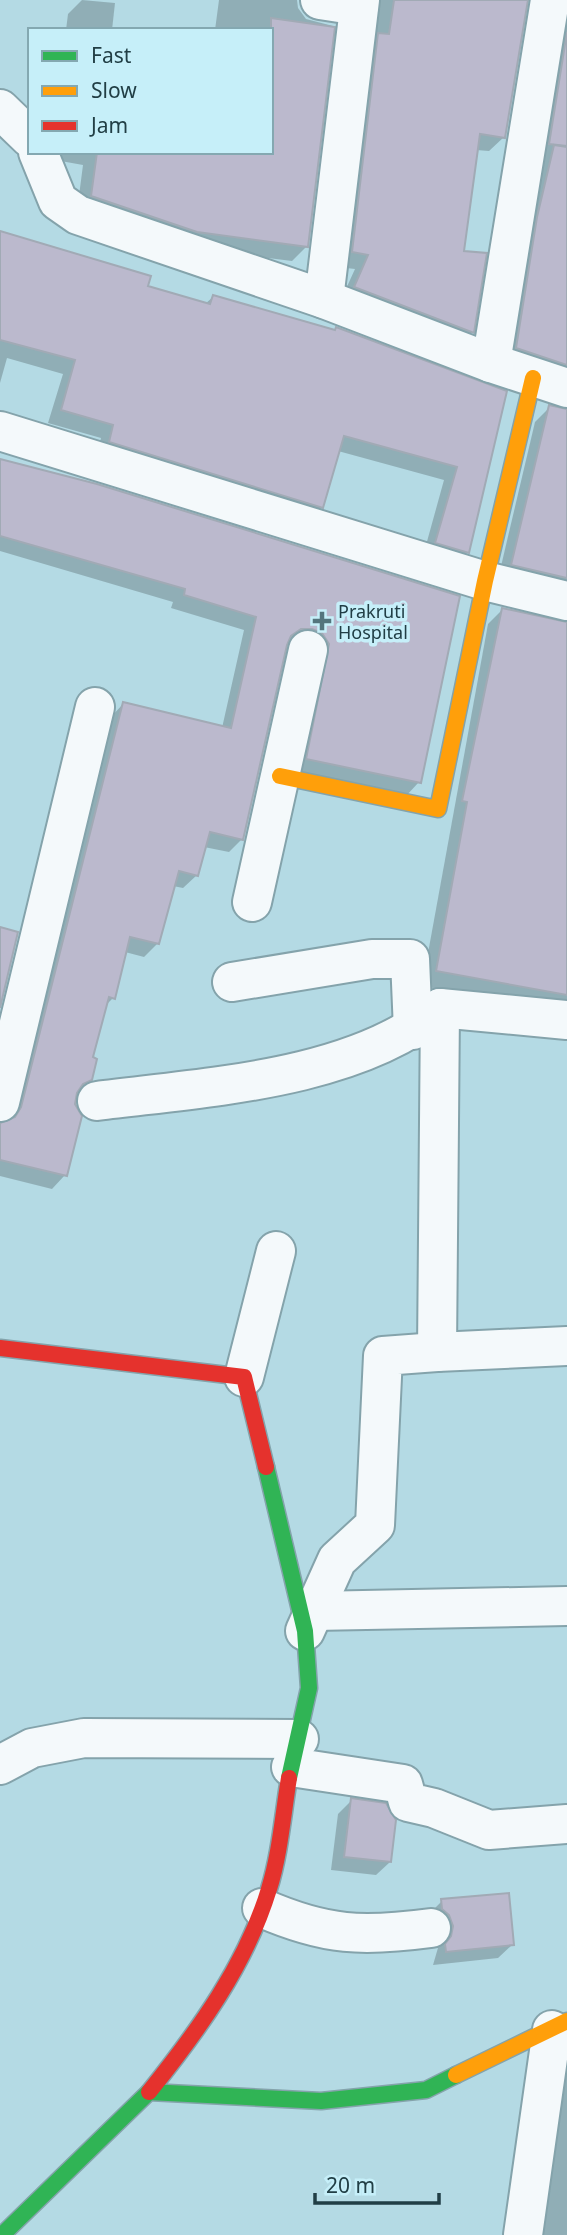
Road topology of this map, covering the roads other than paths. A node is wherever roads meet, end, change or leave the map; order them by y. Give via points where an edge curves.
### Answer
1 (320, 0) edge
2 (550, 0) edge
3 (360, 3) edge
4 (0, 109) edge
5 (28, 136) edge
6 (39, 154) edge
7 (324, 299) junction
8 (491, 363) junction
9 (550, 383) edge
10 (0, 431) edge
11 (485, 582) junction
12 (567, 601) edge
13 (308, 650) dead end
14 (96, 707) dead end
15 (280, 776) junction
16 (252, 902) dead end
17 (232, 982) dead end
18 (427, 1019) junction
19 (567, 1020) edge
20 (97, 1101) dead end
21 (0, 1102) edge
22 (276, 1251) dead end
23 (567, 1346) edge
24 (0, 1348) edge
25 (437, 1352) junction
26 (244, 1377) junction
27 (567, 1606) edge
28 (309, 1621) junction
29 (295, 1753) junction
30 (0, 1765) edge
31 (567, 1824) edge
32 (262, 1908) junction
33 (431, 1928) dead end
34 (559, 2026) edge
35 (149, 2092) junction
36 (2, 2235) edge
37 (523, 2235) edge

1 - 3 street
2 - 8 street
3 - 7 street
4 - 5 street
6 - 7 street via 58,201 78,215
7 - 8 street
8 - 9 street
9 - 11 street
10 - 11 street
11 - 12 street
11 - 15 street via 438,809
13 - 15 street
14 - 21 street
15 - 16 street
17 - 18 street via 372,959 410,959
18 - 19 street
18 - 20 street via 340,1062 213,1086
18 - 25 street
22 - 26 street
23 - 25 street
24 - 26 street
25 - 28 street via 383,1356 375,1525 337,1560
26 - 28 street
27 - 28 street
28 - 29 street via 309,1688
29 - 30 street via 84,1738 32,1748
29 - 31 street via 403,1784 408,1802 489,1830
29 - 32 street via 270,1888
32 - 33 street via 303,1926 374,1935
32 - 35 street via 199,2031
34 - 35 street via 426,2090 321,2101
34 - 37 street
35 - 36 street

